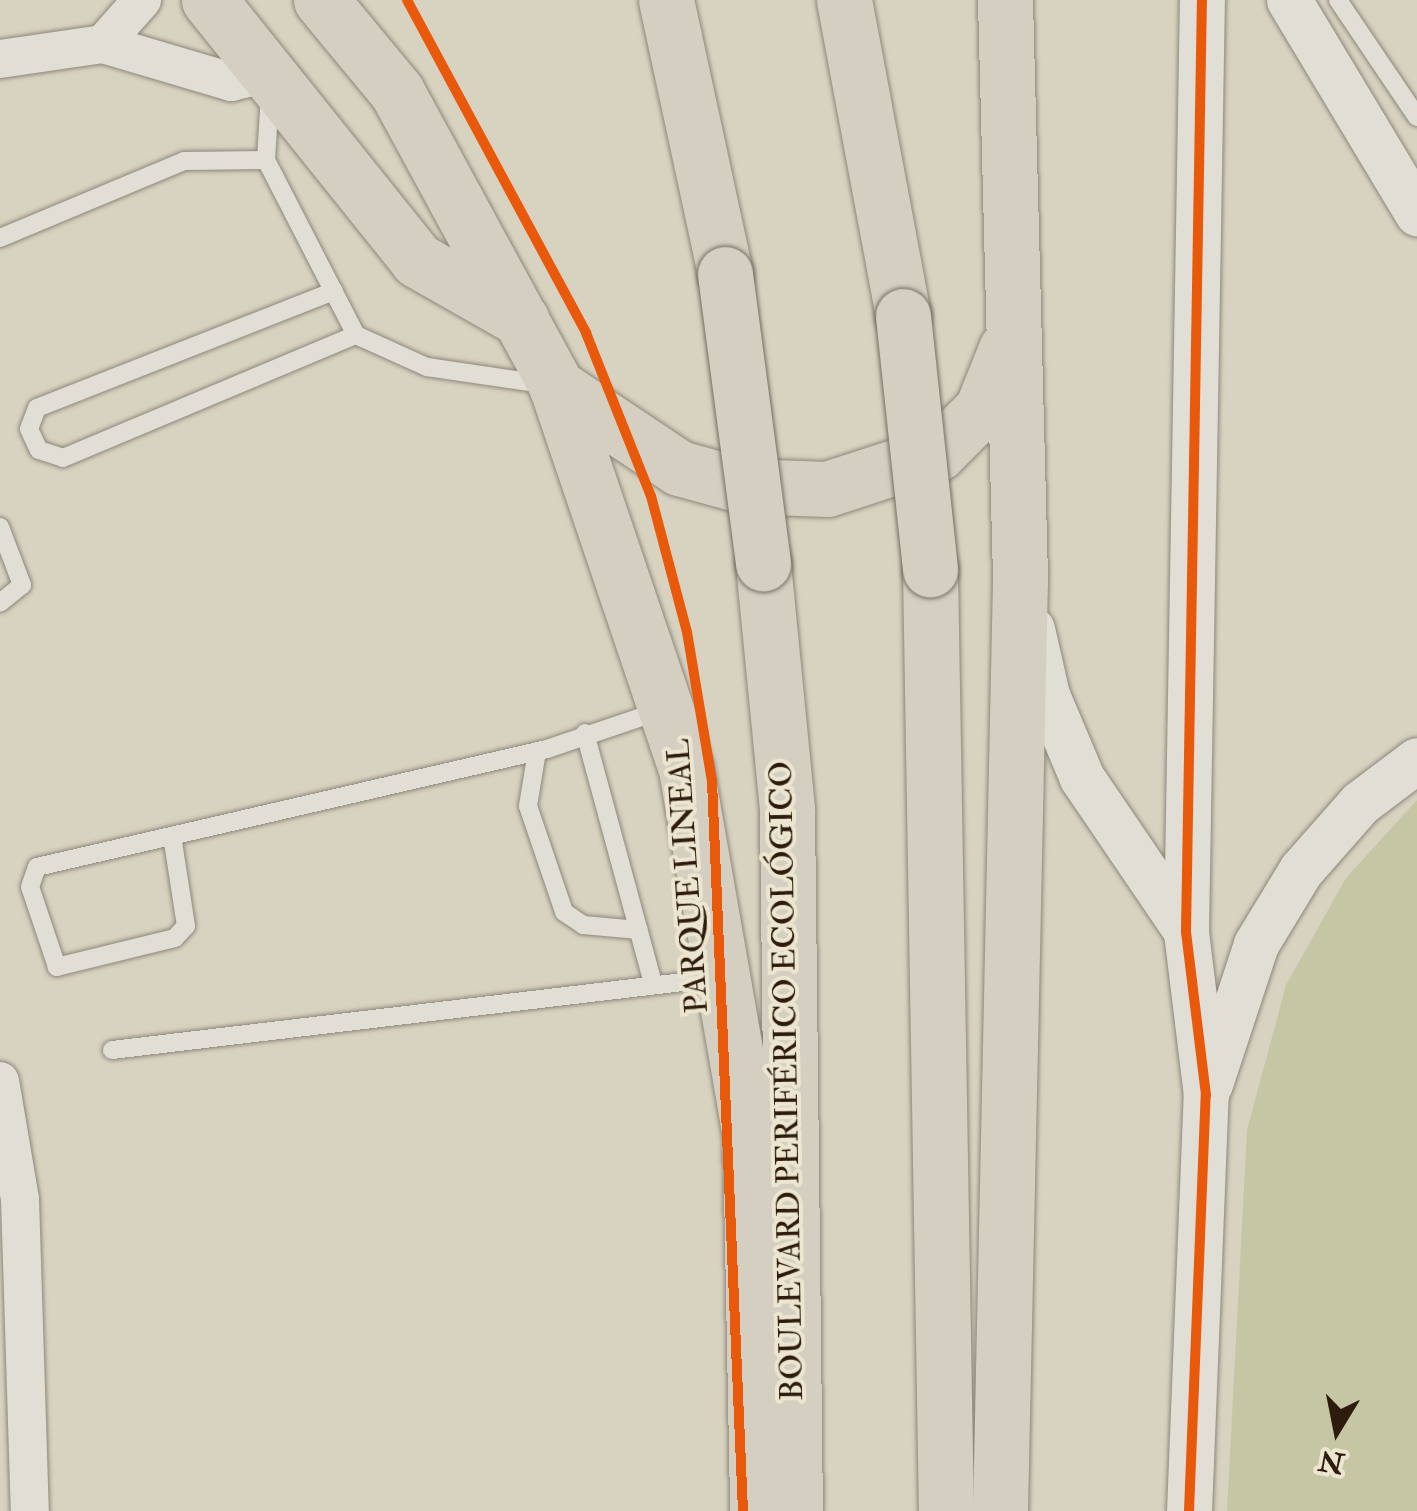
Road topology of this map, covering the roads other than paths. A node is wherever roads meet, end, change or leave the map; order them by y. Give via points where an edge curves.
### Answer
1 (142, 0) edge
2 (209, 0) edge
3 (321, 0) edge
4 (666, 0) edge
5 (844, 0) edge
6 (1006, 0) edge
7 (1202, 0) edge
8 (1289, 0) edge
9 (1338, 0) edge
10 (103, 44) junction
11 (0, 58) edge
12 (272, 72) junction
13 (1417, 118) edge
14 (266, 160) junction
15 (1417, 213) edge
16 (0, 238) edge
17 (334, 291) junction
18 (521, 319) junction
19 (1012, 322) junction
20 (356, 335) junction
21 (556, 386) junction
22 (0, 527) edge
23 (1020, 577) junction
24 (0, 603) edge
25 (667, 708) junction
26 (585, 734) junction
27 (538, 752) junction
28 (1417, 760) edge
29 (173, 842) junction
30 (639, 930) junction
31 (1186, 931) junction
32 (728, 976) junction
33 (653, 984) junction
34 (112, 1050) dead end
35 (0, 1080) edge
36 (1206, 1096) junction
37 (30, 1511) edge
38 (756, 1511) edge
39 (794, 1511) edge
40 (946, 1511) edge
41 (1000, 1511) edge
42 (1189, 1511) edge

1 - 10 street
2 - 12 highway
3 - 18 highway via 398,92
4 - 39 highway, BOULEVARD PERIFÉRICO ECOLÓGICO, bridge via 726,274 788,809
5 - 40 highway, bridge via 904,316 930,570
6 - 19 highway
7 - 31 street
8 - 15 street
9 - 13 lane
10 - 11 street
10 - 12 street via 231,82
12 - 14 lane
12 - 18 highway via 418,260
14 - 16 lane via 184,162
14 - 17 lane
17 - 20 lane
17 - 20 lane via 37,408 29,430 39,450 63,458
18 - 21 highway
19 - 21 highway via 993,391 953,441 902,470 827,488 745,486 680,468
19 - 23 highway
20 - 21 lane via 427,368
21 - 25 highway
22 - 24 lane via 22,586
23 - 31 street via 1058,728
23 - 41 highway
25 - 26 lane
25 - 32 highway
26 - 27 lane
26 - 30 lane
27 - 29 lane
27 - 30 lane via 528,806 564,912 584,924
28 - 36 street via 1360,803 1300,870 1256,944
29 - 29 lane via 37,867 30,888 56,967 174,938 186,926
30 - 33 lane
31 - 36 street
32 - 33 lane
32 - 38 highway via 750,1136
33 - 34 lane
35 - 37 street via 20,1199
36 - 42 street

